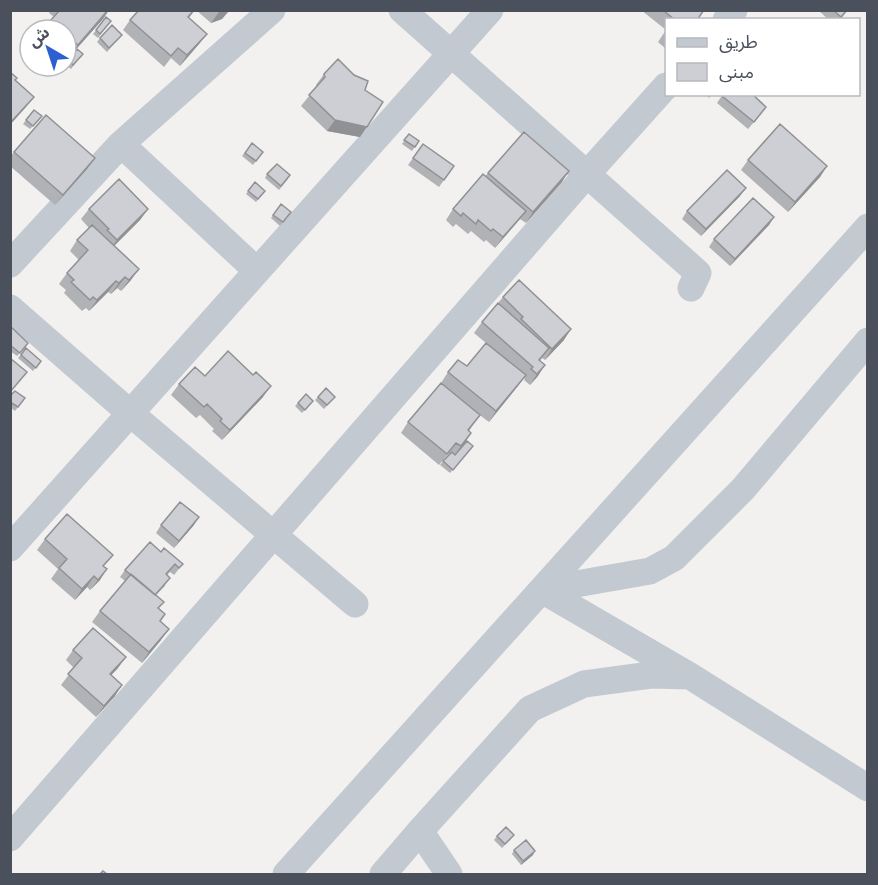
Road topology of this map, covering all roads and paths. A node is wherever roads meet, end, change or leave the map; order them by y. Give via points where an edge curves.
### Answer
1 (272, 10) edge
2 (402, 10) edge
3 (489, 10) edge
4 (451, 54) junction
5 (665, 87) edge
6 (121, 144) junction
7 (587, 174) junction
8 (867, 227) edge
9 (10, 264) edge
10 (257, 271) junction
11 (691, 288) dead end
12 (10, 308) edge
13 (867, 341) edge
14 (130, 413) junction
15 (274, 535) junction
16 (10, 548) edge
17 (542, 590) junction
18 (355, 604) dead end
19 (690, 676) junction
20 (867, 789) edge
21 (420, 831) junction
22 (10, 838) edge
23 (286, 874) edge
24 (383, 874) edge
25 (449, 874) edge

1 - 6 street
2 - 4 street
3 - 4 street
4 - 7 street
4 - 10 street
5 - 7 street
6 - 9 street
6 - 10 street
7 - 11 street via 698,273
7 - 15 street
8 - 17 street
10 - 14 street
12 - 14 street
13 - 17 street via 743,489 674,558 650,571
14 - 15 street
14 - 16 street
15 - 18 street
15 - 22 street
17 - 19 street
17 - 23 street
19 - 20 street
19 - 21 street via 651,675 584,684 530,709
21 - 24 street
21 - 25 street

